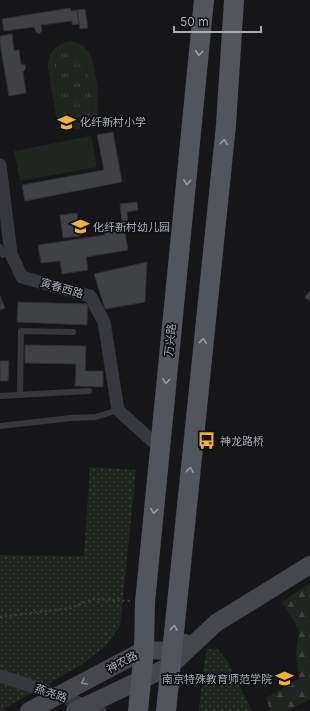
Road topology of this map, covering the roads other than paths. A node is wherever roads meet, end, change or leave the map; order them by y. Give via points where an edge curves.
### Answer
1 (204, 0) edge
2 (234, 0) edge
3 (0, 165) edge
4 (0, 247) edge
5 (3, 255) dead end
6 (73, 332) dead end
7 (89, 391) dead end
8 (20, 395) junction
9 (0, 396) edge
10 (118, 410) junction
11 (0, 426) edge
12 (160, 447) junction
13 (310, 565) edge
14 (144, 650) junction
15 (171, 659) junction
16 (0, 676) edge
17 (141, 680) junction
18 (29, 711) edge
19 (75, 711) edge
20 (100, 711) edge
21 (138, 711) edge
22 (166, 711) edge

1 -> 12 main road, 万兴路
15 -> 2 main road via 226,125
3 - 10 street, 寅春西路 via 11,254 22,277 90,296 104,322
4 - 5 lane
6 - 8 lane via 21,331
7 - 8 lane
8 - 9 lane
10 - 11 lane via 96,417
10 - 12 street
12 -> 14 main road, 万兴路 via 145,602
13 - 15 street via 216,623
14 - 15 street, 神农路
14 - 17 main road, 万兴路
14 -> 18 street, 神农路
15 - 17 street
15 - 22 main road
16 - 20 street, 燕尧路
17 - 19 street
17 - 21 main road, 万兴路

